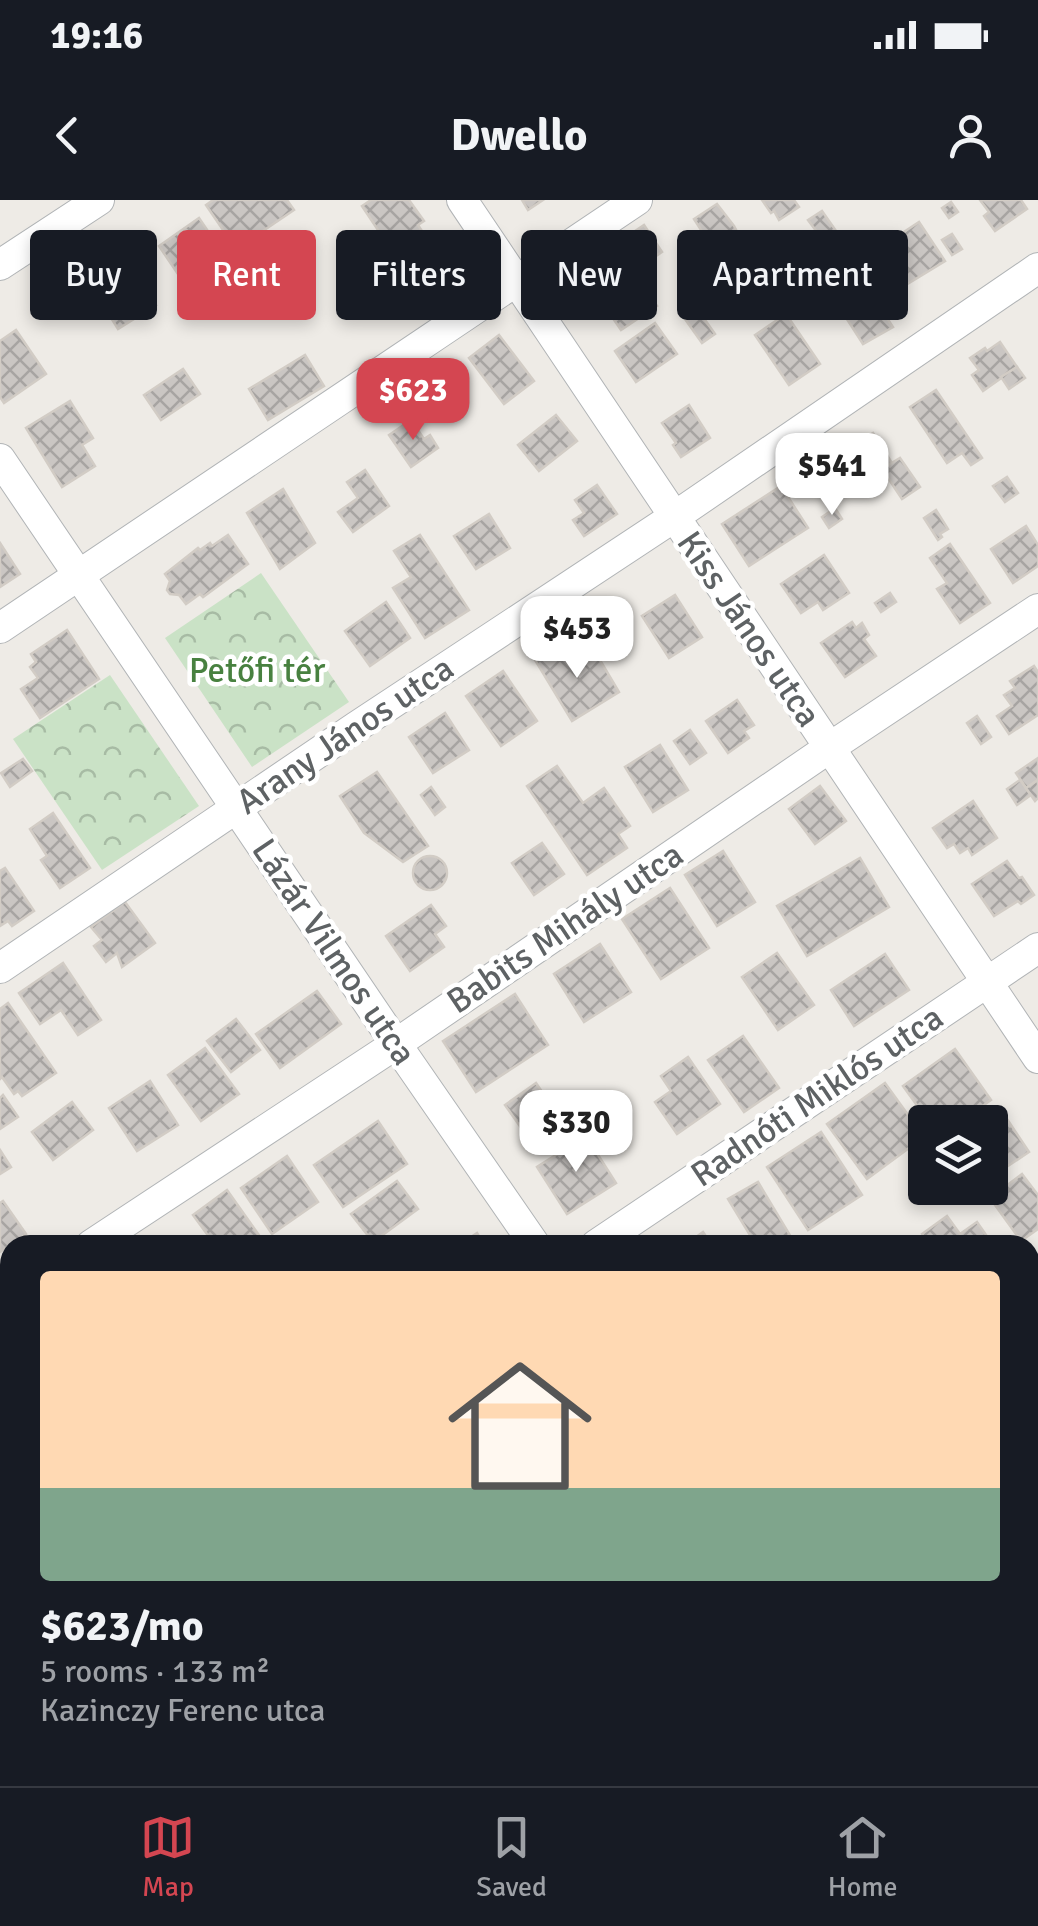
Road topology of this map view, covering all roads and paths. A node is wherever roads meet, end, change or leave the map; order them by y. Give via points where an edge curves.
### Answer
1 (99, 200) edge
2 (462, 200) edge
3 (637, 200) edge
4 (0, 265) edge
5 (1038, 268) edge
6 (516, 281) junction
7 (0, 459) edge
8 (674, 517) junction
9 (78, 576) junction
10 (1038, 609) edge
11 (0, 628) edge
12 (829, 748) junction
13 (238, 807) junction
14 (1038, 948) edge
15 (0, 968) edge
16 (986, 982) junction
17 (396, 1044) junction
18 (1038, 1058) edge
19 (106, 1235) edge
20 (528, 1235) edge
21 (611, 1235) edge

1 - 4 street
2 - 6 street, Kiss János utca
3 - 6 street
5 - 8 street, Arany János utca
6 - 8 street, Kiss János utca
6 - 9 street
7 - 9 street, Lázár Vilmos utca
8 - 12 street, Kiss János utca
8 - 13 street, Arany János utca
9 - 11 street
9 - 13 street, Lázár Vilmos utca
10 - 12 street, Babits Mihály utca
12 - 16 street, Kiss János utca
12 - 17 street, Babits Mihály utca
13 - 15 street, Arany János utca
13 - 17 street, Lázár Vilmos utca
14 - 16 street, Radnóti Miklós utca
16 - 18 street, Kiss János utca
16 - 21 street, Radnóti Miklós utca
17 - 19 street, Babits Mihály utca
17 - 20 street, Lázár Vilmos utca

